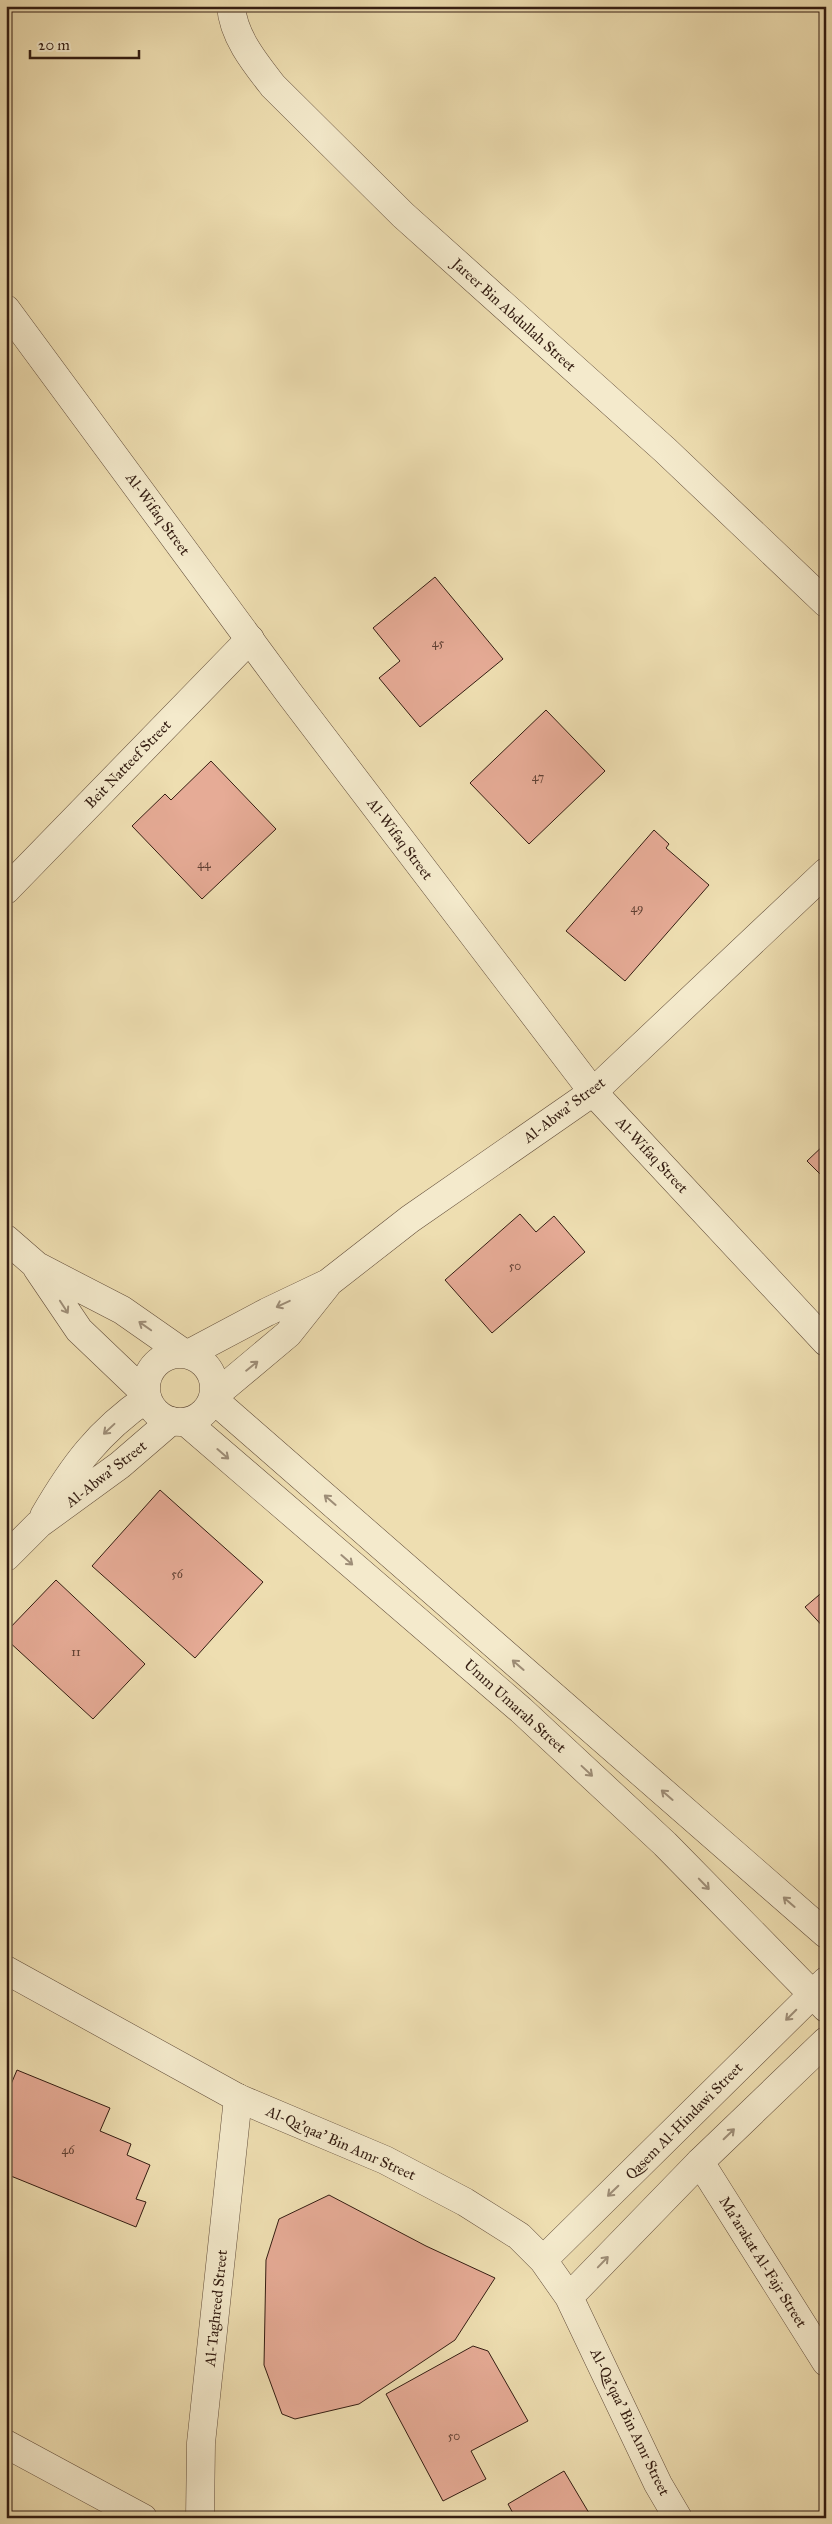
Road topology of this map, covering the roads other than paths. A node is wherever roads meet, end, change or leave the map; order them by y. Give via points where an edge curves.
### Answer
1 (231, 6) edge
2 (9, 318) edge
3 (826, 603) edge
4 (250, 639) junction
5 (826, 872) edge
6 (6, 890) edge
7 (593, 1092) junction
8 (6, 1239) edge
9 (37, 1266) junction
10 (328, 1284) junction
11 (826, 1342) edge
12 (187, 1354) junction
13 (146, 1396) junction
14 (214, 1398) junction
15 (179, 1422) junction
16 (39, 1524) junction
17 (6, 1557) edge
18 (542, 1686) junction
19 (521, 1710) junction
20 (826, 1934) edge
21 (6, 1970) edge
22 (821, 1995) edge
23 (826, 2041) edge
24 (238, 2098) junction
25 (700, 2162) junction
26 (542, 2260) junction
27 (569, 2297) junction
28 (826, 2362) edge
29 (6, 2444) edge
30 (143, 2518) edge
31 (200, 2518) edge
32 (678, 2518) edge

1 - 3 street, Jareer Bin Abdullah Street via 235,27 273,86 403,215 665,450
2 - 4 street, Al-Wifaq Street
4 - 6 street, Beit Natteef Street
4 - 7 street, Al-Wifaq Street
5 - 7 street, Al-Abwa’ Street
7 - 10 street, Al-Abwa’ Street via 410,1219
7 - 11 street, Al-Wifaq Street
8 - 9 street
12 -> 9 street via 122,1310
9 -> 13 street via 79,1330
10 -> 12 street, Al-Abwa’ Street
14 -> 10 street, Al-Abwa’ Street via 288,1334
12 - 13 street via 169,1355 155,1364 147,1378
12 - 14 street via 204,1362 214,1378
13 - 15 street via 156,1413
13 -> 16 street, Al-Abwa’ Street via 86,1451
14 - 15 street via 203,1414
18 -> 14 street
15 - 16 street, Al-Abwa’ Street
15 -> 19 street, Umm Umarah Street
16 - 17 street, Al-Abwa’ Street
18 - 19 street
20 -> 18 street
19 -> 22 street, Umm Umarah Street
21 - 24 street, Al-Qa’qaa’ Bin Amr Street
22 -> 26 street, Qasem Al-Hindawi Street
25 -> 23 street
24 - 26 street, Al-Qa’qaa’ Bin Amr Street via 385,2160 465,2202 519,2236
24 - 31 street, Al-Taghreed Street via 201,2443
27 -> 25 street
25 - 28 street, Ma’arakat Al-Fajr Street
26 - 27 street, Al-Qa’qaa’ Bin Amr Street
27 - 32 street, Al-Qa’qaa’ Bin Amr Street via 658,2484
29 - 30 street

